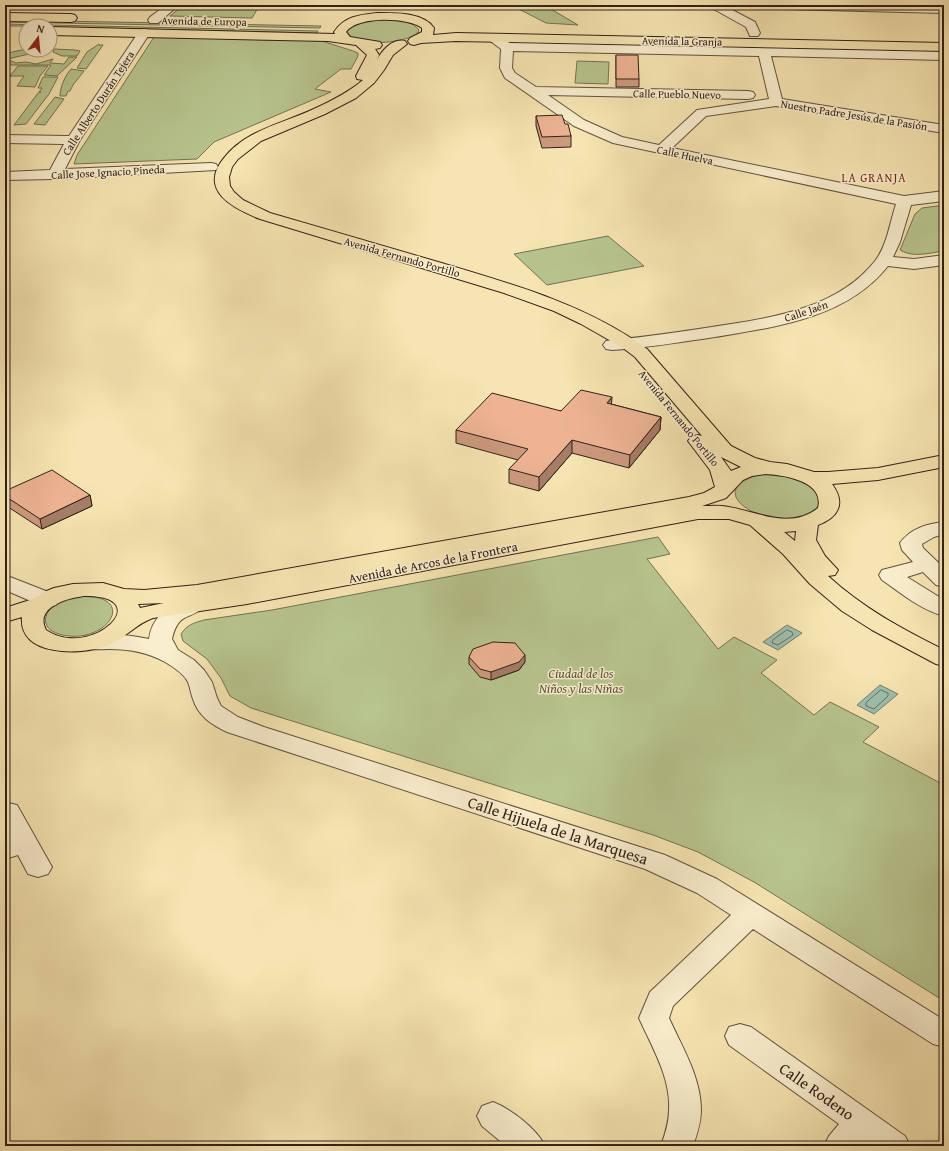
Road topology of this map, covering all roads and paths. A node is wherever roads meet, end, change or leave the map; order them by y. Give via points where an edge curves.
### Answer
1 (173, 5) edge
2 (714, 5) edge
3 (747, 5) edge
4 (392, 6) edge
5 (863, 6) edge
6 (944, 9) edge
7 (5, 17) edge
8 (83, 18) dead end
9 (370, 18) junction
10 (169, 20) dead end
11 (354, 21) junction
12 (417, 21) junction
13 (329, 23) dead end
14 (148, 24) junction
15 (58, 30) edge
16 (754, 33) junction
17 (944, 37) edge
18 (345, 38) junction
19 (482, 38) junction
20 (419, 39) junction
21 (360, 43) junction
22 (401, 44) junction
23 (507, 47) junction
24 (944, 47) edge
25 (764, 52) junction
26 (944, 56) edge
27 (535, 91) junction
28 (775, 99) junction
29 (943, 130) edge
30 (5, 138) edge
31 (73, 140) junction
32 (661, 150) junction
33 (211, 167) junction
34 (54, 175) junction
35 (5, 176) edge
36 (944, 196) edge
37 (904, 201) junction
38 (887, 254) junction
39 (942, 261) edge
40 (918, 262) junction
41 (865, 281) junction
42 (621, 345) junction
43 (944, 461) edge
44 (772, 468) junction
45 (944, 474) edge
46 (812, 478) junction
47 (724, 488) junction
48 (830, 500) junction
49 (751, 520) junction
50 (808, 523) junction
51 (944, 528) edge
52 (928, 564) junction
53 (944, 580) edge
54 (5, 582) edge
55 (118, 595) junction
56 (45, 602) junction
57 (193, 605) junction
58 (944, 609) edge
59 (5, 615) edge
60 (125, 626) junction
61 (33, 628) junction
62 (5, 629) edge
63 (93, 643) junction
64 (944, 647) edge
65 (170, 655) junction
66 (944, 660) edge
67 (5, 813) edge
68 (15, 846) edge
69 (38, 867) dead end
70 (751, 913) junction
71 (944, 1035) edge
72 (740, 1036) dead end
73 (493, 1116) dead end
74 (860, 1122) junction
75 (529, 1146) edge
76 (677, 1146) edge
77 (840, 1146) edge
78 (894, 1146) edge

1 - 14 street, Calle Alberto Durán Tejera
2 - 16 street via 751,25
3 - 5 street
4 - 9 main road
4 - 12 main road via 403,15
5 - 6 street
7 - 8 main road
9 - 11 main road
9 - 12 main road via 392,17
10 - 14 main road, Avenida de Europa
11 - 13 main road
11 - 18 main road via 341,29 341,35
12 - 16 main road, Avenida la Granja via 457,27
12 - 20 main road via 426,25 428,29 428,32
14 - 15 main road, Avenida de Europa
14 - 18 main road, Avenida de Europa
14 - 31 street, Calle Alberto Durán Tejera
16 - 17 main road, Avenida la Granja
18 - 21 main road, Avenida de Europa
19 - 20 main road, Avenida la Granja
19 - 23 street via 494,40
19 - 24 main road, Avenida la Granja
20 - 22 main road, Avenida de Europa
21 - 22 main road, Avenida de Europa
21 - 33 main road via 372,53 373,58 366,71 354,84 315,106 244,137 229,147
22 - 42 main road, Avenida Fernando Portillo via 387,52 379,69 358,90 328,108 256,139 240,150 221,172 220,179 226,194 245,208 265,216 536,298 587,320
23 - 25 street
23 - 27 street, Calle Huelva via 506,68 510,75
25 - 26 street
25 - 28 street
27 - 28 street, Calle Pueblo Nuevo via 687,94
27 - 32 street, Calle Huelva via 597,132 618,140
28 - 29 street, Nuestro Padre Jesús de la Pasión
28 - 32 street, Nuestro Padre Jesús de la Pasión via 702,113
30 - 31 street
31 - 34 street, Calle Alberto Durán Tejera
32 - 37 street, Calle Huelva
33 - 34 street, Calle Jose Ignacio Pineda
33 - 42 main road, Avenida Fernando Portillo via 207,179 209,190 233,212 524,302
34 - 35 street, Calle Jose Ignacio Pineda
36 - 37 street
37 - 38 street, Calle Jaén
38 - 40 street via 906,265
38 - 41 street, Calle Jaén
39 - 40 street
40 - 41 street
41 - 42 street, Calle Jaén via 848,295 819,308 772,322
42 - 44 main road, Avenida Fernando Portillo via 651,364 724,450 752,464
42 - 47 main road, Avenida Fernando Portillo via 715,462 720,469
43 - 46 main road, Avenida de Arcos de la Frontera via 835,480
44 - 46 main road, Avenida de Arcos de la Frontera
44 - 47 main road, Avenida de Arcos de la Frontera via 746,471 730,480
45 - 48 main road via 854,491
46 - 48 main road, Avenida de Arcos de la Frontera via 827,490
47 - 49 main road, Avenida de Arcos de la Frontera via 726,502 731,508
47 - 55 main road, Avenida de Arcos de la Frontera via 712,497 691,503 223,588 152,598
48 - 50 main road, Avenida de Arcos de la Frontera via 829,508 823,516
49 - 50 main road, Avenida de Arcos de la Frontera via 780,526
49 - 57 main road, Avenida de Arcos de la Frontera via 728,513 698,513
49 - 66 main road via 776,534 821,583 850,607 882,628
50 - 64 main road via 805,540 816,559 840,583 915,633
51 - 52 street via 929,530 917,536 911,543 913,550
52 - 53 street
52 - 58 street via 890,575
54 - 56 street
55 - 56 main road, Avenida de Arcos de la Frontera via 91,588 64,592
55 - 60 main road via 128,604 129,612
56 - 59 main road, Avenida de Arcos de la Frontera
56 - 61 main road via 33,618
57 - 60 main road, Avenida de Arcos de la Frontera via 148,612
57 - 65 street, Calle Hijuela de la Marquesa via 174,614 163,625 160,640
60 - 63 main road, Avenida de Arcos de la Frontera
60 - 65 street, Calle Hijuela de la Marquesa
61 - 62 main road
61 - 63 main road, Avenida de Arcos de la Frontera via 46,641 60,645
63 - 65 street, Calle Hijuela de la Marquesa via 132,642 153,647
65 - 70 street, Calle Hijuela de la Marquesa via 197,676 208,707 225,721 263,736 656,862 707,886
67 - 68 street via 8,812
68 - 69 street
70 - 71 street, Calle Hijuela de la Marquesa
70 - 76 street via 660,1000 654,1018 684,1088 685,1113
72 - 74 street, Calle Rodeno
73 - 75 street
74 - 77 street
74 - 78 street, Calle Rodeno

